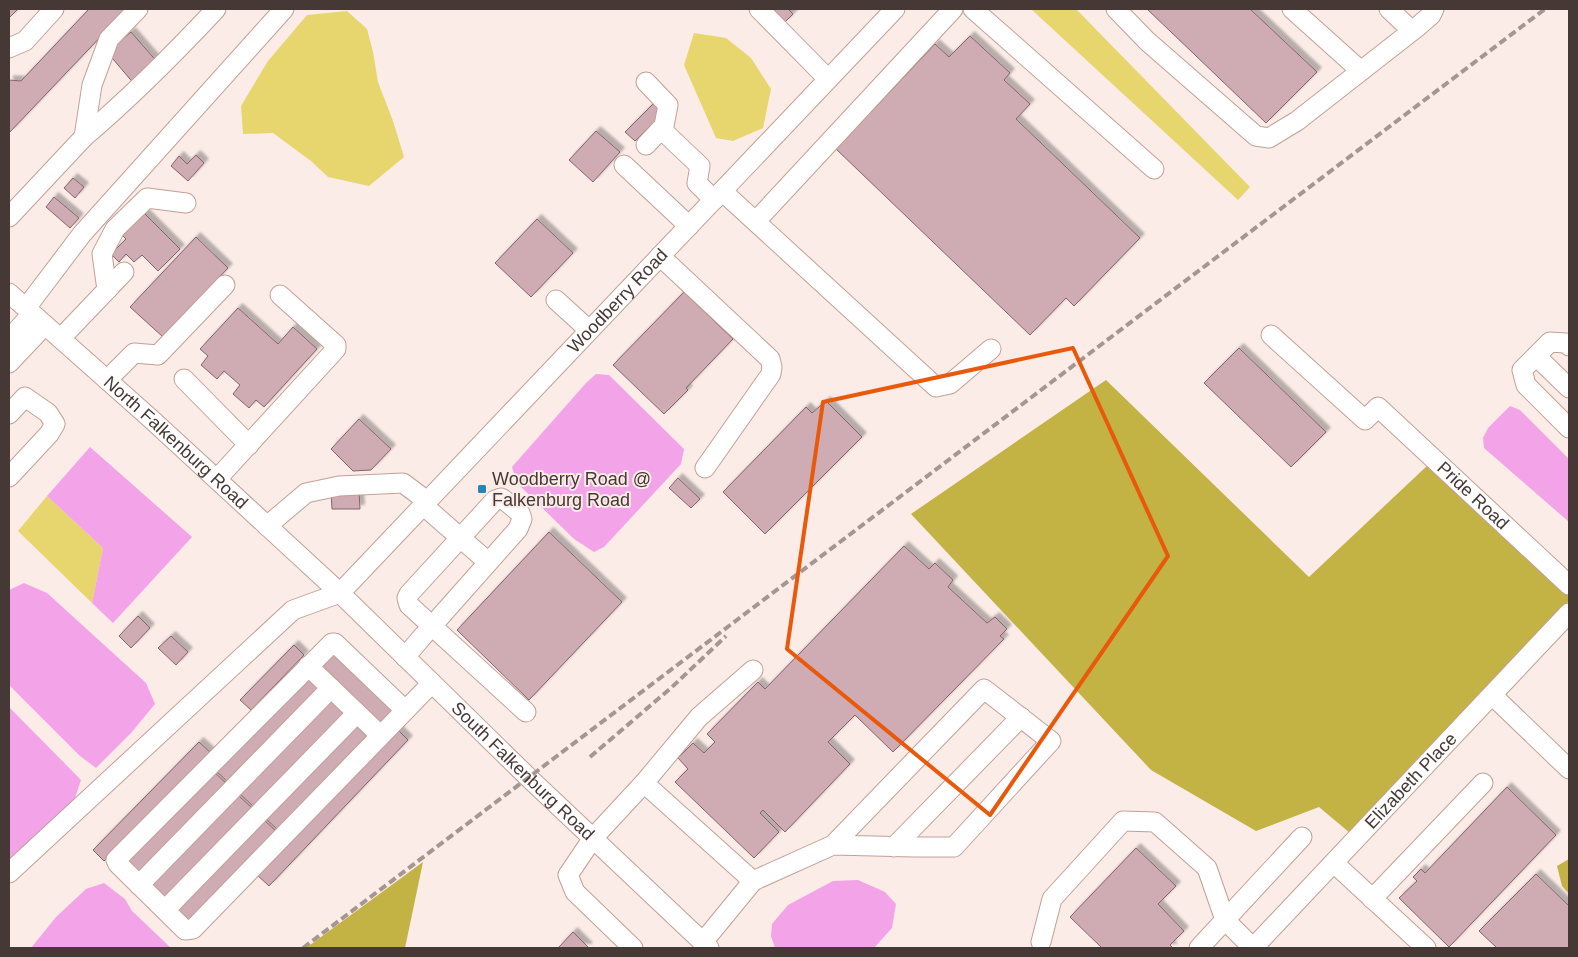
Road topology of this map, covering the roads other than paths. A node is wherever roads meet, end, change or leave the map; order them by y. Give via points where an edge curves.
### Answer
1 (54, 9) edge
2 (138, 9) edge
3 (216, 9) edge
4 (284, 9) edge
5 (759, 9) edge
6 (895, 9) edge
7 (953, 9) edge
8 (973, 9) edge
9 (1116, 9) edge
10 (1292, 9) edge
11 (1389, 9) edge
12 (1434, 9) edge
13 (1412, 31) junction
14 (9, 48) edge
15 (1362, 71) junction
16 (828, 79) junction
17 (646, 82) dead end
18 (663, 132) junction
19 (84, 137) junction
20 (646, 145) dead end
21 (624, 165) dead end
22 (1154, 169) dead end
23 (718, 195) junction
24 (186, 203) dead end
25 (9, 217) edge
26 (756, 221) junction
27 (689, 226) junction
28 (660, 256) junction
29 (124, 272) dead end
30 (225, 285) dead end
31 (107, 290) junction
32 (9, 293) edge
33 (280, 295) dead end
34 (556, 300) dead end
35 (34, 316) junction
36 (589, 330) junction
37 (1271, 335) dead end
38 (60, 338) junction
39 (9, 340) edge
40 (1569, 346) edge
41 (991, 350) dead end
42 (1536, 356) junction
43 (9, 363) edge
44 (184, 379) dead end
45 (107, 380) junction
46 (1569, 388) edge
47 (9, 414) edge
48 (1569, 428) edge
49 (249, 445) junction
50 (705, 468) dead end
51 (9, 477) edge
52 (217, 479) junction
53 (425, 503) junction
54 (267, 526) junction
55 (460, 538) junction
56 (488, 562) junction
57 (1569, 585) edge
58 (340, 593) junction
59 (1569, 613) edge
60 (432, 626) junction
61 (405, 657) junction
62 (308, 666) junction
63 (753, 670) dead end
64 (432, 683) junction
65 (331, 688) junction
66 (1492, 695) junction
67 (405, 710) junction
68 (526, 712) dead end
69 (357, 713) junction
70 (1021, 717) junction
71 (380, 735) junction
72 (1569, 769) edge
73 (644, 783) junction
74 (1483, 783) dead end
75 (1302, 837) dead end
76 (593, 838) junction
77 (833, 845) junction
78 (894, 847) junction
79 (1334, 863) junction
80 (9, 873) edge
81 (753, 881) junction
82 (139, 885) junction
83 (1372, 899) junction
84 (165, 910) junction
85 (1225, 920) junction
86 (1413, 944) edge
87 (706, 945) edge
88 (1038, 946) edge
89 (633, 948) edge
90 (1199, 948) edge
91 (1253, 948) edge

1 - 14 street via 26,41
2 - 19 street via 109,39 92,85
3 - 19 street via 120,107
4 - 35 street via 82,234
5 - 16 street
6 - 16 street, Woodberry Road
7 - 26 street
8 - 22 street
9 - 15 street via 1147,41 1256,136 1269,138 1276,134
10 - 15 street
11 - 13 street
12 - 13 street
13 - 15 street
16 - 23 street, Woodberry Road
17 - 18 street via 668,105
18 - 20 street via 661,129
18 - 23 street via 700,166 697,183
19 - 25 street
21 - 27 street
23 - 26 street
23 - 27 street, Woodberry Road
24 - 31 street via 147,198 115,229 102,254
26 - 41 street via 936,387 950,384
27 - 28 street, Woodberry Road
28 - 36 street, Woodberry Road
28 - 50 street via 770,359 772,367 771,374
29 - 31 street
30 - 45 street via 158,354 134,353
31 - 38 street
32 - 35 street, North Falkenburg Road
33 - 49 street via 336,344 336,349
34 - 36 street
35 - 38 street, North Falkenburg Road
35 - 39 street
35 - 43 street
36 - 53 street, Woodberry Road
37 - 57 street, Pride Road via 1365,420 1378,407
38 - 45 street, North Falkenburg Road
40 - 42 street via 1550,342
42 - 46 street
42 - 48 street via 1522,370 1526,385
44 - 49 street
45 - 52 street, North Falkenburg Road
47 - 51 street via 26,397 48,413 55,424
49 - 52 street
52 - 54 street, North Falkenburg Road
53 - 54 street via 403,483 339,486 306,493
53 - 55 street
53 - 58 street, Woodberry Road
54 - 58 street, North Falkenburg Road
55 - 56 street
55 - 56 street via 495,500 504,499 520,513 521,524
55 - 60 street via 407,598 409,605
56 - 60 street
58 - 61 street, South Falkenburg Road
58 - 80 street via 293,610
59 - 66 street, Elizabeth Place
60 - 61 street
60 - 68 street
61 - 64 street, South Falkenburg Road
62 - 65 street
62 - 67 street via 335,643
62 - 82 street via 116,860
63 - 73 street via 699,717
64 - 67 street
64 - 76 street, South Falkenburg Road
65 - 69 street
65 - 82 street
66 - 72 street
66 - 79 street, Elizabeth Place
67 - 71 street
69 - 71 street
69 - 84 street
70 - 77 street via 984,689
70 - 78 street
70 - 78 street via 1051,741 954,847
71 - 84 street via 193,929 185,930
73 - 76 street
73 - 81 street
74 - 83 street
75 - 85 street
76 - 87 street, South Falkenburg Road
76 - 89 street via 568,875 575,892
77 - 78 street
77 - 81 street
79 - 83 street
79 - 91 street, Elizabeth Place
81 - 87 street
82 - 84 street
83 - 86 street
85 - 88 street via 1206,868 1155,822 1123,821 1052,899
85 - 90 street
85 - 91 street

